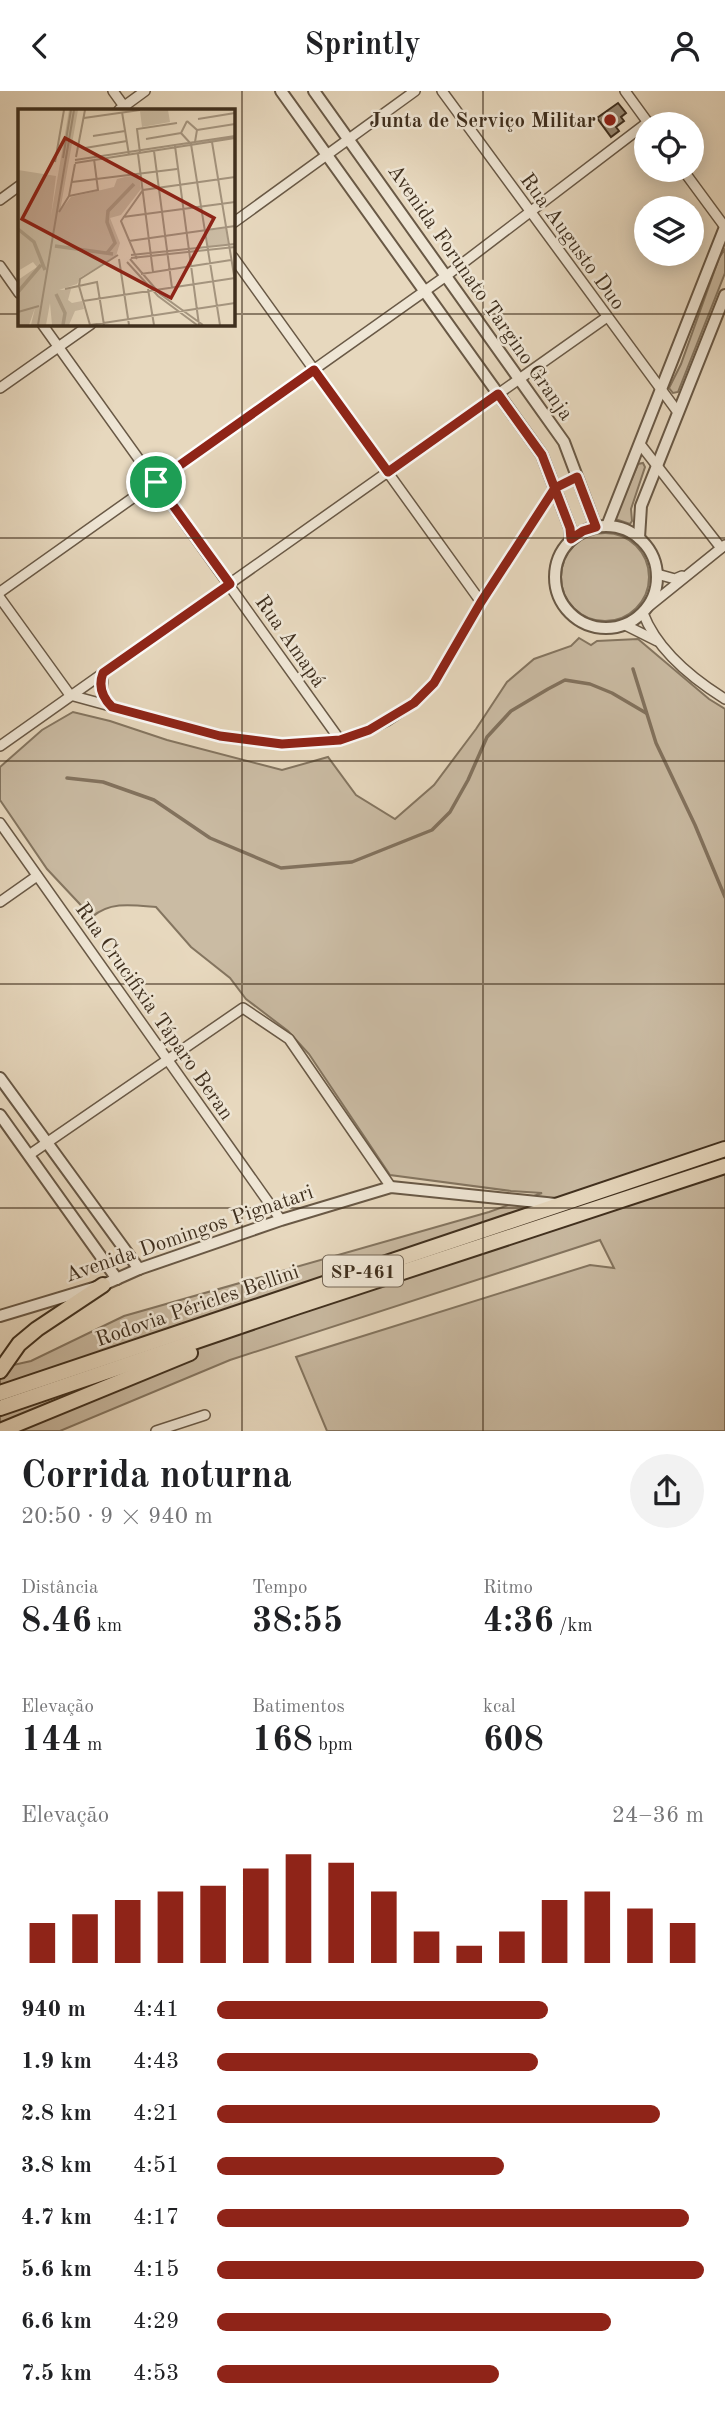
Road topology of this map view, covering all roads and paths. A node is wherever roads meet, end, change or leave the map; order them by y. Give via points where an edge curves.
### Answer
1 (113, 91) edge
2 (145, 91) edge
3 (281, 91) edge
4 (314, 91) edge
5 (415, 91) edge
6 (442, 91) edge
7 (625, 91) edge
8 (123, 109) edge
9 (641, 112) edge
10 (634, 134) edge
11 (349, 140) junction
12 (327, 156) junction
13 (692, 182) edge
14 (18, 186) edge
15 (0, 200) edge
16 (530, 212) junction
17 (234, 222) edge
18 (725, 227) edge
19 (234, 258) edge
20 (0, 266) edge
21 (446, 276) junction
22 (425, 291) junction
23 (18, 292) edge
24 (725, 295) edge
25 (723, 306) edge
26 (607, 317) junction
27 (43, 325) edge
28 (90, 325) edge
29 (58, 347) junction
30 (314, 370) junction
31 (519, 379) junction
32 (0, 388) edge
33 (661, 390) junction
34 (498, 394) junction
35 (677, 411) junction
36 (640, 443) junction
37 (656, 464) junction
38 (388, 472) junction
39 (577, 477) junction
40 (156, 482) junction
41 (555, 488) junction
42 (601, 526) junction
43 (639, 537) junction
44 (571, 539) junction
45 (723, 547) edge
46 (657, 574) junction
47 (684, 576) junction
48 (230, 584) junction
49 (0, 592) edge
50 (0, 598) edge
51 (481, 602) junction
52 (645, 610) junction
53 (625, 625) junction
54 (659, 642) junction
55 (103, 673) junction
56 (70, 695) junction
57 (725, 699) edge
58 (112, 707) junction
59 (340, 740) junction
60 (0, 746) edge
61 (0, 823) edge
62 (37, 876) junction
63 (0, 902) edge
64 (168, 1060) junction
65 (0, 1078) edge
66 (0, 1115) edge
67 (48, 1142) junction
68 (725, 1149) edge
69 (29, 1155) junction
70 (725, 1166) edge
71 (391, 1187) junction
72 (561, 1204) junction
73 (281, 1220) junction
74 (139, 1269) junction
75 (117, 1279) junction
76 (103, 1285) junction
77 (296, 1307) junction
78 (0, 1316) edge
79 (0, 1371) edge
80 (0, 1393) edge
81 (0, 1408) edge
82 (47, 1413) junction
83 (205, 1415) dead end
84 (0, 1431) edge
85 (26, 1431) edge
86 (156, 1431) edge

1 - 8 street
2 - 8 street
3 - 12 street, Avenida Forunato Targino Granja
4 - 11 street, Avenida Forunato Targino Granja
5 - 11 street
6 - 16 street, Rua Augusto Duo
7 - 9 street
10 - 16 street
11 - 12 street
11 - 21 street, Avenida Forunato Targino Granja
12 - 17 street
12 - 22 street, Avenida Forunato Targino Granja
13 - 18 street
14 - 15 street
16 - 21 street
16 - 26 street, Rua Augusto Duo
18 - 33 street
19 - 30 street
20 - 23 street
21 - 22 street
21 - 31 street, Avenida Forunato Targino Granja
22 - 30 street
22 - 34 street, Avenida Forunato Targino Granja
24 - 25 street
25 - 35 street
26 - 31 street
26 - 33 street, Rua Augusto Duo
27 - 29 street, Rua Amapá
28 - 29 street
29 - 32 street
29 - 40 street, Rua Amapá
30 - 38 street
30 - 40 street
31 - 34 street
31 - 39 street, Avenida Forunato Targino Granja via 564,442
33 - 35 street, Rua Augusto Duo
33 - 36 street
34 - 38 street
34 - 41 street, Avenida Forunato Targino Granja via 542,455
35 - 37 street
36 - 37 street
36 - 42 street
37 - 43 street via 641,506
37 - 45 street
38 - 48 street
38 - 51 street
39 - 41 street
39 - 42 street, Avenida Forunato Targino Granja
40 - 48 street, Rua Amapá
40 - 49 street
41 - 44 street, Avenida Forunato Targino Granja
41 - 51 street
42 - 43 street via 618,527
42 - 44 street
43 - 46 street
44 - 53 street via 556,566 558,590 568,610 594,627
45 - 47 street
46 - 47 street via 675,579
46 - 52 street
47 - 52 street
48 - 55 street
48 - 59 street, Rua Amapá
50 - 56 street
51 - 59 street via 434,683 414,703 369,730
52 - 53 street
52 - 54 street
53 - 54 street
54 - 57 street via 693,677
55 - 56 street
55 - 58 street via 102,692
56 - 58 street
56 - 60 street
58 - 59 street via 220,736 282,744
61 - 62 street, Rua Crucifixia Táparo Beran
62 - 63 street
62 - 64 street, Rua Crucifixia Táparo Beran
64 - 67 street
64 - 71 street via 243,1008 289,1039
64 - 73 street, Rua Crucifixia Táparo Beran
65 - 67 street
66 - 69 street
67 - 69 street
67 - 74 street
68 - 72 main road, Rodovia Péricles Bellini / SP-461
69 - 75 street
70 - 77 main road, Rodovia Péricles Bellini / SP-461
71 - 72 street
71 - 73 street, Avenida Domingos Pignatari
72 - 80 main road, Rodovia Péricles Bellini / SP-461
73 - 74 street, Avenida Domingos Pignatari
74 - 75 street, Avenida Domingos Pignatari
75 - 76 street, Avenida Domingos Pignatari
76 - 78 street, Avenida Domingos Pignatari
76 - 79 main road via 19,1344
77 - 81 main road, Rodovia Péricles Bellini / SP-461
77 - 82 main road
82 - 84 main road
82 - 85 street
83 - 86 street

